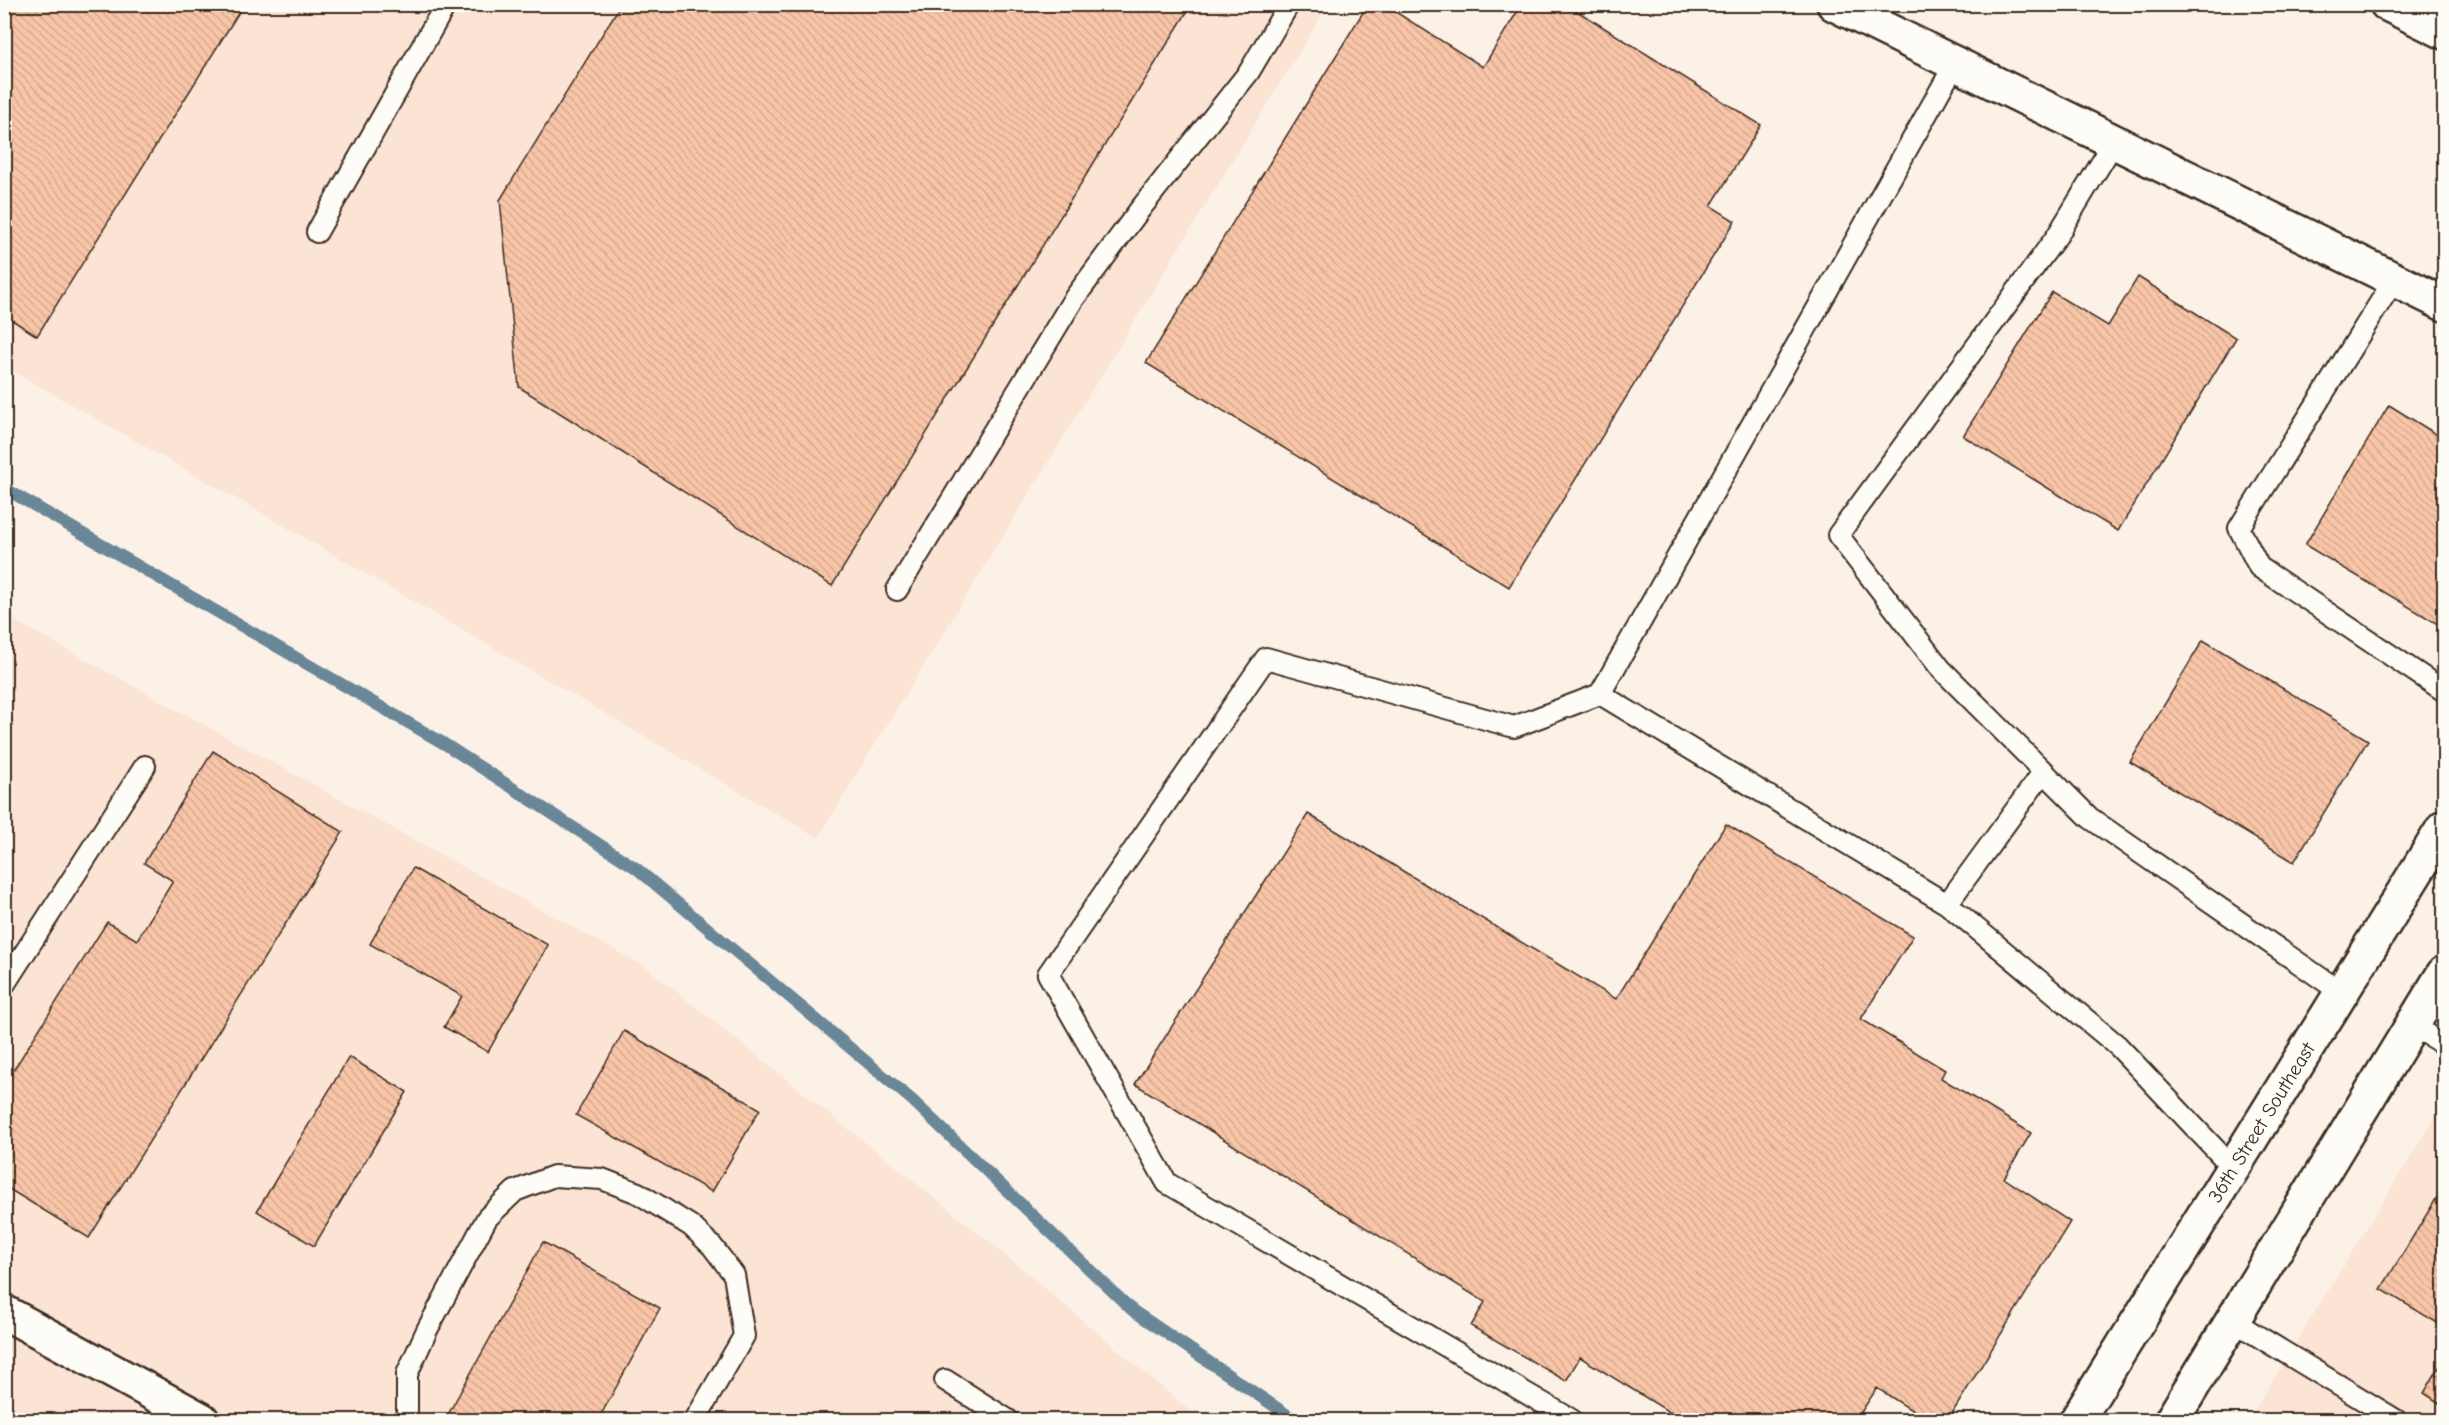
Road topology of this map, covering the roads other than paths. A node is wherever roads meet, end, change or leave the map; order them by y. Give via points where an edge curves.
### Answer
1 (446, 4) edge
2 (1289, 4) edge
3 (1834, 4) edge
4 (2387, 4) edge
5 (2430, 19) edge
6 (1955, 64) junction
7 (2114, 142) junction
8 (317, 232) dead end
9 (2394, 280) junction
10 (2445, 304) edge
11 (897, 590) dead end
12 (2445, 691) edge
13 (1600, 694) junction
14 (145, 766) dead end
15 (2044, 771) junction
16 (2445, 827) edge
17 (1947, 904) junction
18 (2445, 974) edge
19 (4, 985) edge
20 (2342, 993) junction
21 (2413, 1025) junction
22 (2445, 1045) edge
23 (2233, 1168) junction
24 (4, 1312) edge
25 (2233, 1322) junction
26 (945, 1380) dead end
27 (202, 1420) edge
28 (405, 1420) edge
29 (695, 1420) edge
30 (1008, 1420) edge
31 (1572, 1420) edge
32 (2077, 1420) edge
33 (2172, 1420) edge
34 (2396, 1420) edge

1 - 8 lane
2 - 11 lane via 1249,72 1073,300
3 - 6 street
4 - 5 street
6 - 7 street
6 - 13 lane
7 - 9 street
7 - 15 lane via 2057,236 1838,536 1941,669
9 - 10 street
9 - 12 lane via 2240,528 2259,567
13 - 17 lane
13 - 31 lane via 1514,727 1266,658 1048,974 1167,1183
14 - 19 lane
15 - 17 lane
15 - 20 lane via 2090,818
16 - 20 street, 36th Street Southeast
17 - 23 lane via 2118,1046
18 - 21 street
20 - 23 street, 36th Street Southeast
21 - 22 lane
21 - 25 street
23 - 32 street, 36th Street Southeast
24 - 27 street
25 - 33 street
25 - 34 lane
26 - 30 lane
28 - 29 lane via 407,1374 487,1218 515,1191 554,1176 602,1179 638,1193 691,1226 734,1275 744,1336

